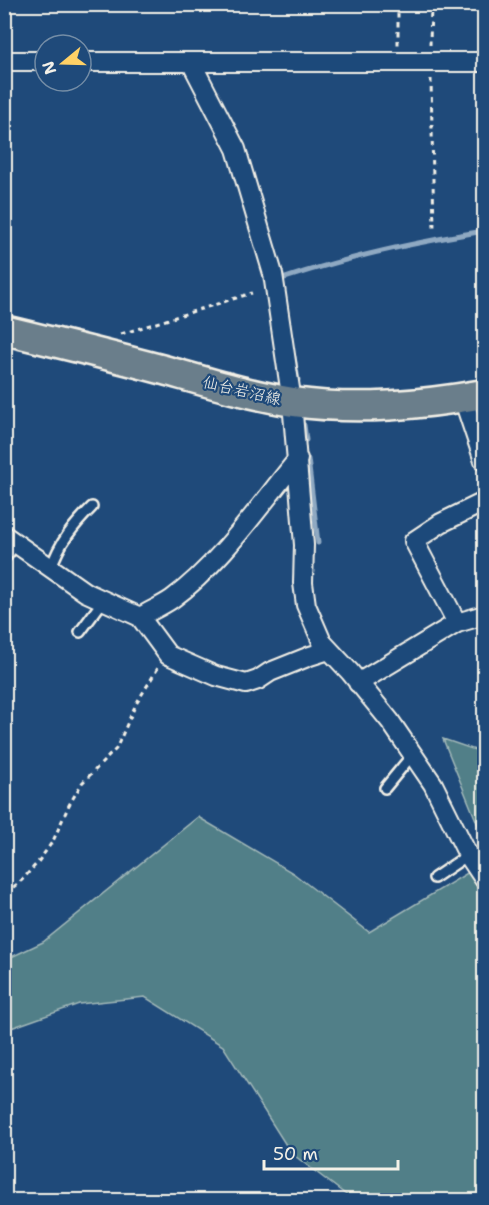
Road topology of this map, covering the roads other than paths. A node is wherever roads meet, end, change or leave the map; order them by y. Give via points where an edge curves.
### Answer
1 (4, 61) edge
2 (33, 61) edge
3 (93, 62) edge
4 (191, 62) junction
5 (484, 62) edge
6 (4, 330) edge
7 (474, 396) edge
8 (292, 402) junction
9 (298, 459) junction
10 (484, 462) edge
11 (484, 502) edge
12 (92, 507) dead end
13 (11, 539) edge
14 (4, 559) edge
15 (51, 568) junction
16 (103, 601) junction
17 (484, 615) edge
18 (140, 617) junction
19 (456, 623) junction
20 (80, 632) dead end
21 (329, 650) junction
22 (358, 683) junction
23 (413, 754) junction
24 (385, 788) dead end
25 (468, 855) junction
26 (434, 878) dead end
27 (484, 879) edge

1 - 2 street
3 - 4 street
4 - 5 street
4 - 8 street via 236,149 253,205 273,274
6 - 8 main road, 仙台岩沼線
7 - 8 main road, 仙台岩沼線 via 357,407
7 - 10 street
8 - 9 street
9 - 18 street via 198,577 171,600
9 - 21 street via 306,605
11 - 19 street via 414,541
12 - 15 lane via 75,524
13 - 14 lane
13 - 15 street
15 - 16 street
16 - 18 street
16 - 20 lane
17 - 19 street
18 - 21 street via 168,655 246,684
19 - 22 street
21 - 22 street
22 - 23 street
23 - 24 lane
23 - 25 street via 433,784
25 - 26 lane
25 - 27 street

